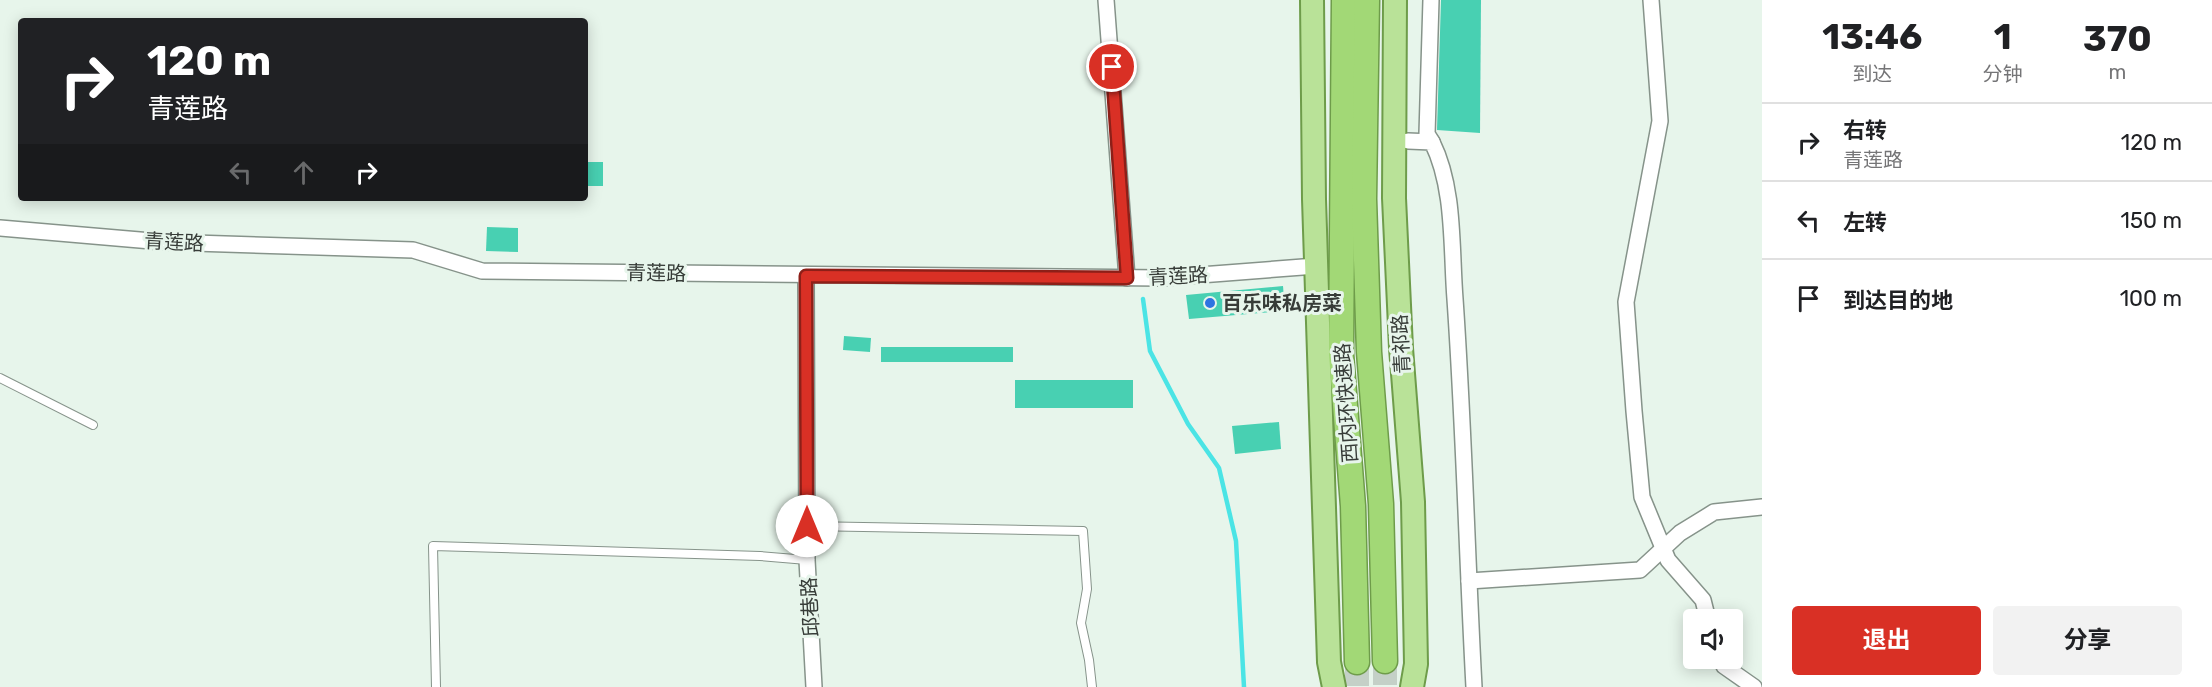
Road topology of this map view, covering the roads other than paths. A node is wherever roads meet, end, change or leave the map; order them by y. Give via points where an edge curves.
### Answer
1 (1106, 0) edge
2 (1312, 0) edge
3 (1344, 0) edge
4 (1367, 0) edge
5 (1395, 0) edge
6 (1431, 0) edge
7 (1651, 0) edge
8 (1408, 141) dead end
9 (1432, 142) junction
10 (0, 228) edge
11 (1316, 266) junction
12 (806, 276) junction
13 (1127, 278) junction
14 (0, 378) edge
15 (93, 425) dead end
16 (1762, 507) edge
17 (807, 526) junction
18 (1663, 549) junction
19 (807, 560) junction
20 (1469, 581) junction
21 (1705, 609) edge
22 (1385, 661) tunnel mouth
23 (1357, 662) tunnel mouth
24 (1730, 669) edge
25 (1757, 684) edge
26 (436, 687) edge
27 (814, 687) edge
28 (1092, 687) edge
29 (1334, 687) edge
30 (1412, 687) edge
31 (1474, 687) edge

1 - 13 street
2 - 11 main road
3 - 23 highway, 西内环快速路 via 1341,354 1353,506
4 - 22 highway, 西内环快速路 via 1364,199 1369,352 1381,504
5 - 30 main road, 青祁路 via 1394,198 1413,502 1416,664
6 - 9 street via 1427,134
7 - 18 street via 1660,121 1626,302 1642,497
8 - 9 street
9 - 20 street via 1440,158 1448,198 1462,398
10 - 12 street, 青莲路 via 163,242 413,250 482,271
11 - 13 street, 青莲路
11 - 29 main road via 1329,662
12 - 13 street, 青莲路
12 - 17 street, 邱巷路
14 - 15 lane
16 - 18 street via 1714,512
17 - 19 street, 邱巷路
17 - 28 lane via 1083,531 1087,589 1081,623
18 - 20 street via 1640,570
18 - 21 street via 1703,600
19 - 26 lane via 433,546
19 - 27 street, 邱巷路
20 - 31 street
24 - 25 street

